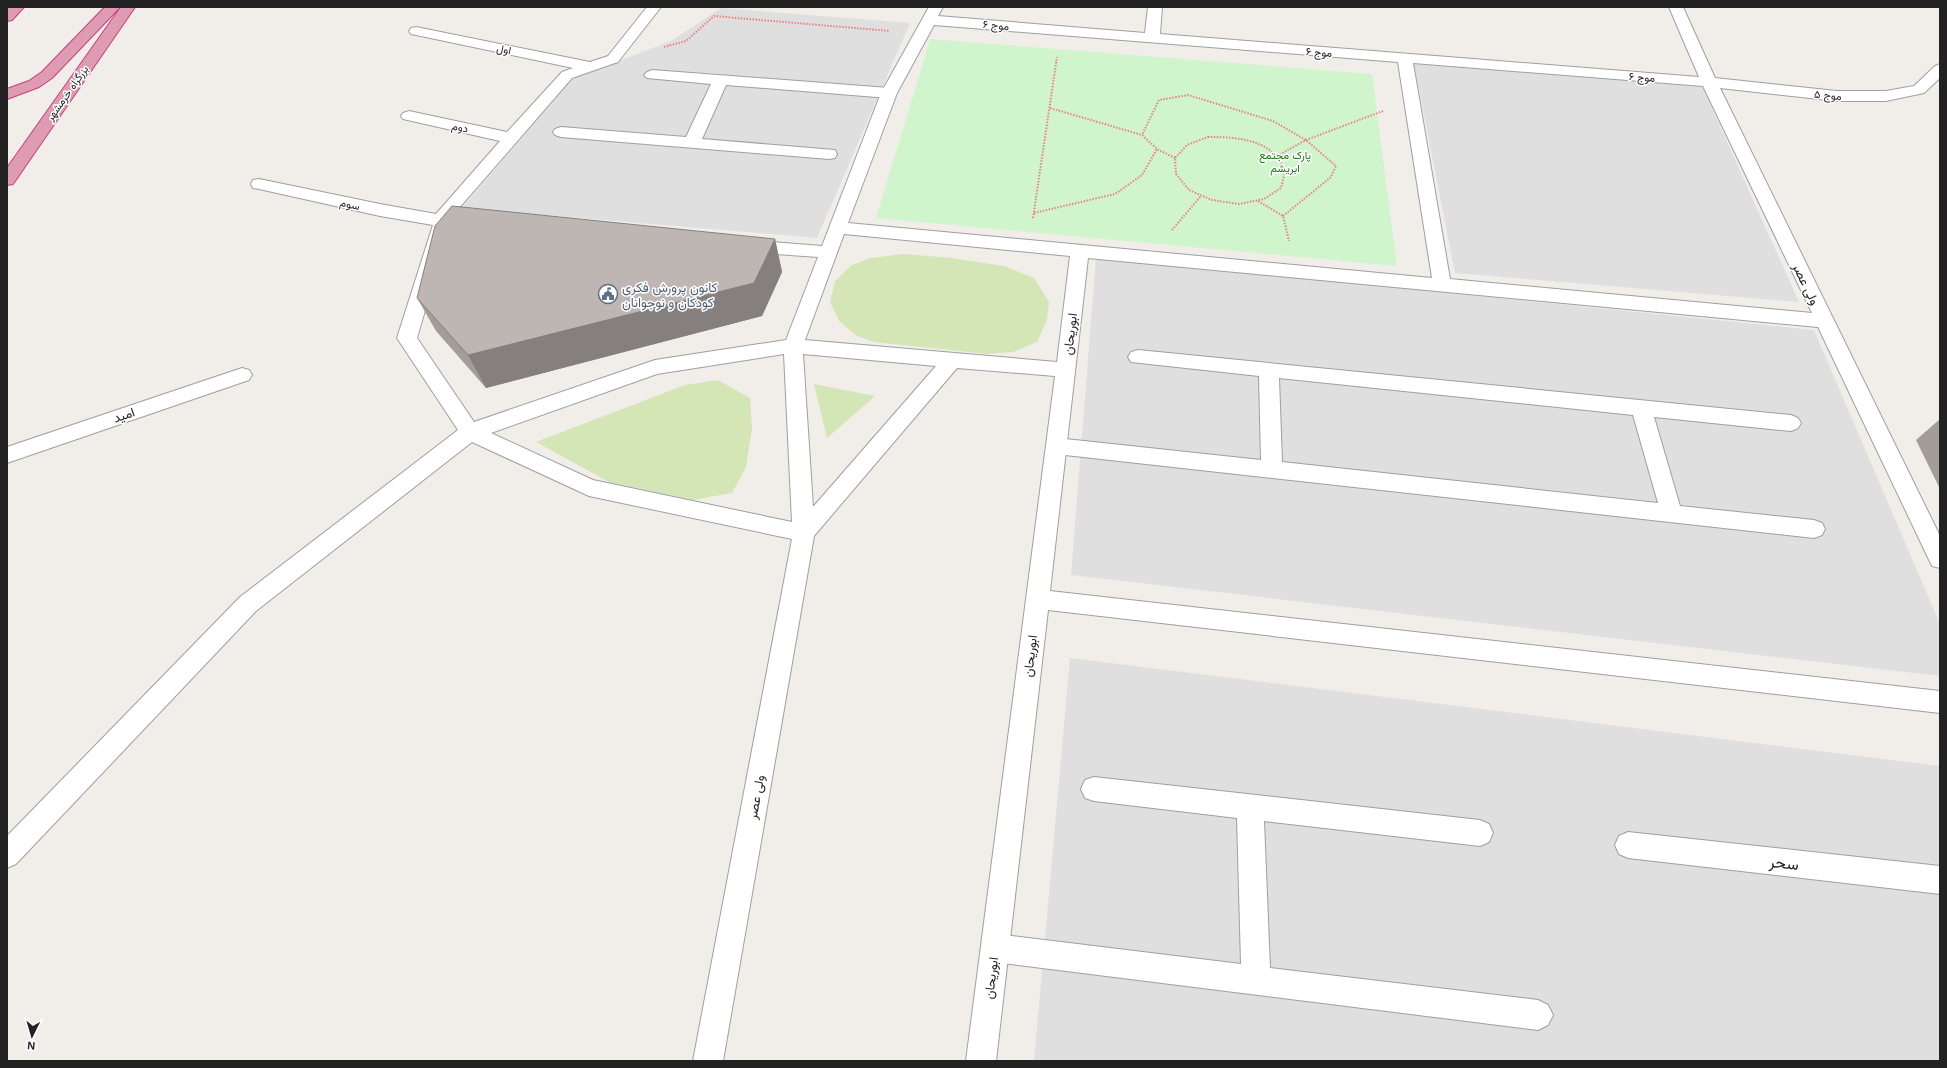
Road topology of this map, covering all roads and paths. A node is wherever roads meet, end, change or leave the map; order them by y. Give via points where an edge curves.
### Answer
1 (17, 7) edge
2 (113, 7) edge
3 (128, 7) edge
4 (654, 7) edge
5 (1155, 7) edge
6 (1676, 7) edge
7 (7, 17) edge
8 (929, 20) edge
9 (1061, 30) junction
10 (416, 31) dead end
11 (1152, 39) junction
12 (613, 59) junction
13 (1405, 59) junction
14 (592, 67) junction
15 (1940, 70) edge
16 (652, 75) dead end
17 (721, 80) junction
18 (1709, 82) junction
19 (889, 93) junction
20 (7, 94) edge
21 (1412, 100) junction
22 (1050, 108) junction
23 (409, 116) dead end
24 (562, 132) dead end
25 (1142, 135) junction
26 (511, 138) junction
27 (1306, 140) junction
28 (692, 143) junction
29 (1157, 149) junction
30 (8, 151) edge
31 (829, 154) dead end
32 (1277, 156) junction
33 (1175, 158) junction
34 (7, 172) edge
35 (7, 180) edge
36 (259, 184) dead end
37 (1202, 196) junction
38 (1258, 200) junction
39 (1034, 213) junction
40 (1283, 216) junction
41 (442, 222) junction
42 (473, 224) edge
43 (837, 228) junction
44 (733, 245) edge
45 (1029, 246) junction
46 (1080, 251) junction
47 (828, 252) junction
48 (1148, 258) junction
49 (1296, 271) junction
50 (1442, 285) junction
51 (1824, 321) junction
52 (793, 346) junction
53 (1138, 357) dead end
54 (952, 360) junction
55 (1065, 370) junction
56 (1269, 370) junction
57 (242, 375) dead end
58 (1641, 407) junction
59 (1791, 422) dead end
60 (470, 432) junction
61 (1056, 446) junction
62 (7, 456) edge
63 (1272, 470) junction
64 (1672, 514) junction
65 (1814, 529) dead end
66 (804, 533) junction
67 (1940, 559) edge
68 (1037, 599) junction
69 (1940, 702) edge
70 (1094, 789) dead end
71 (1250, 807) junction
72 (1480, 833) dead end
73 (1628, 846) dead end
74 (7, 855) edge
75 (1940, 880) edge
76 (995, 948) junction
77 (1256, 980) junction
78 (1538, 1015) dead end
79 (708, 1061) edge
80 (981, 1061) edge

1 - 7 highway
2 - 20 highway via 47,75 29,86
3 - 35 highway, بزرگراه خرمشهر
4 - 12 street
5 - 11 street
6 - 18 street, ولی عصر
8 - 9 street, موج ۶
8 - 12 path via 714,16 686,41
8 - 19 street
9 - 11 street, موج ۶
9 - 22 path
10 - 14 street, اول
11 - 13 street, موج ۶
12 - 14 street
13 - 18 street, موج ۶
13 - 21 street
14 - 26 street via 567,75
15 - 18 street, موج ۵ via 1918,90 1886,96 1837,96
16 - 17 street
17 - 19 street
17 - 28 street
18 - 51 street, ولی عصر
19 - 43 street
21 - 27 path
21 - 50 street
22 - 25 path
22 - 39 path
23 - 26 street, دوم
24 - 28 street
25 - 27 path via 1159,100 1188,96 1273,121
25 - 29 path
26 - 41 street via 445,213
27 - 32 path
27 - 40 path via 1336,166 1331,177
28 - 31 street
29 - 33 path
29 - 39 path via 1142,175 1115,194
30 - 34 highway
32 - 33 path via 1258,144 1233,137 1208,137 1187,145
32 - 38 path via 1285,172 1280,188
33 - 37 path via 1176,174 1189,190
36 - 41 street, سوم
37 - 38 path via 1239,204
37 - 48 path
38 - 40 path
39 - 45 path
40 - 49 path
41 - 42 street, سوم
41 - 60 street via 407,338
43 - 45 street
43 - 47 street
44 - 47 street
45 - 46 street
46 - 48 street
46 - 55 street, ابوریحان
47 - 52 street
48 - 49 street
49 - 50 street
50 - 51 street
51 - 67 street, ولی عصر
52 - 54 street
52 - 60 street via 655,367
52 - 66 street, ولی عصر
53 - 56 street
54 - 55 street
54 - 66 street
55 - 61 street, ابوریحان
56 - 58 street
56 - 63 street
57 - 62 street, امید
58 - 59 street
58 - 64 street
60 - 66 street via 589,488
60 - 74 street via 248,604
61 - 63 street
61 - 68 street, ابوریحان
63 - 64 street
64 - 65 street
66 - 79 street, ولی عصر
68 - 69 street
68 - 76 street, ابوریحان
70 - 71 street
71 - 72 street
71 - 77 street
73 - 75 street, سحر
76 - 77 street
76 - 80 street, ابوریحان
77 - 78 street

